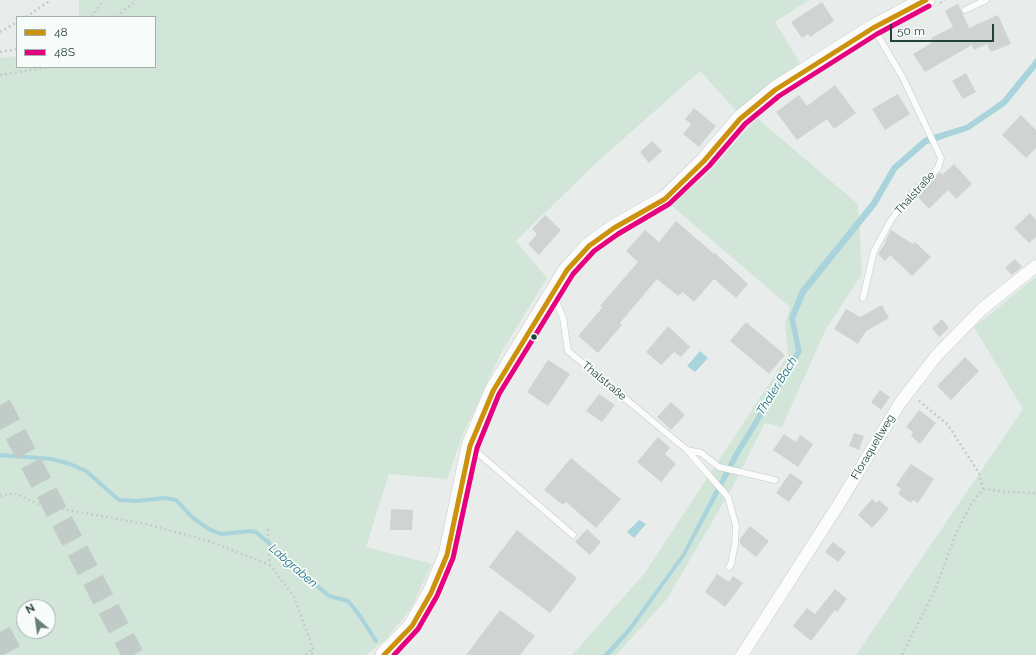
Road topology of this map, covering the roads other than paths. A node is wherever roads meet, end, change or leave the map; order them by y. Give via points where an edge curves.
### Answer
1 (986, 0) edge
2 (933, 2) edge
3 (965, 10) dead end
4 (873, 28) junction
5 (1036, 266) edge
6 (553, 292) junction
7 (863, 298) dead end
8 (470, 446) junction
9 (687, 450) junction
10 (711, 461) junction
11 (703, 469) junction
12 (776, 480) dead end
13 (573, 535) dead end
14 (729, 567) dead end
15 (384, 655) edge
16 (742, 655) edge

1 - 3 lane
2 - 4 main road
4 - 6 main road via 774,90 740,119 704,161 665,199 614,228 590,246 567,270
4 - 7 lane, Thalstraße via 903,78 941,158 938,168 915,190 891,220 874,251
5 - 16 street, Floraquellweg via 982,309 937,355 908,392
6 - 8 main road via 493,390
6 - 9 lane, Thalstraße via 563,318 568,351
8 - 13 lane
8 - 15 main road via 447,555 431,593 412,626
9 - 10 lane, Thalstraße via 701,454
9 - 11 lane, Thalstraße
10 - 11 lane
10 - 12 lane, Thalstraße via 719,467
11 - 14 lane, Thalstraße via 728,497 736,526 735,544

